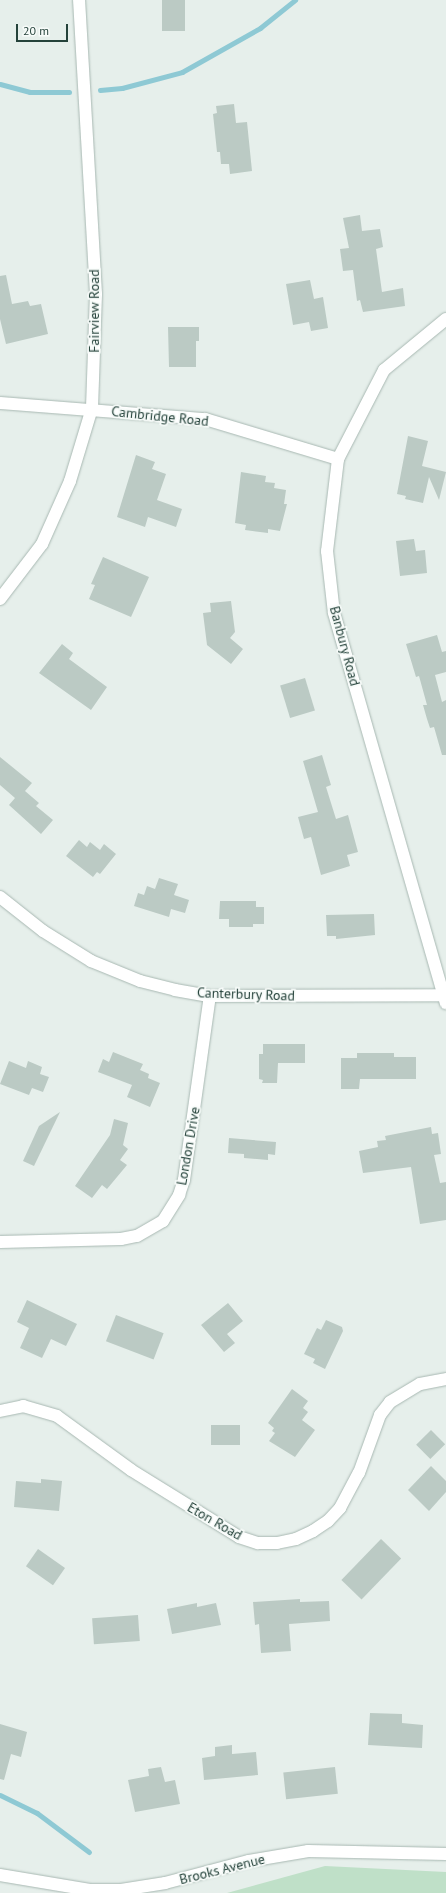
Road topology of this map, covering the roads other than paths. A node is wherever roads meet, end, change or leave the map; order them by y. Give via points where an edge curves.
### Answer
1 (79, 0) edge
2 (446, 319) edge
3 (0, 403) edge
4 (92, 408) junction
5 (338, 459) junction
6 (0, 599) edge
7 (0, 896) edge
8 (210, 996) junction
9 (445, 997) edge
10 (0, 1242) edge
11 (446, 1379) edge
12 (0, 1411) edge
13 (446, 1854) edge
14 (0, 1875) edge

1 - 4 street, Fairview Road via 96,294
2 - 5 street, Banbury Road via 384,370
3 - 4 street, Cambridge Road
4 - 5 street, Cambridge Road via 205,419
4 - 6 street, Fairview Road via 70,481 42,544
5 - 9 street, Banbury Road via 327,551 334,613
7 - 8 street, Canterbury Road via 43,931 114,972 175,990
8 - 9 street, Canterbury Road
8 - 10 street, London Drive via 184,1180 179,1195 163,1221 137,1236 121,1239
11 - 12 street, Eton Road via 420,1384 390,1402 380,1415 359,1473 340,1508 328,1521 313,1531 296,1539 277,1543 258,1543 239,1537 131,1470 57,1416 23,1406
13 - 14 street, Brooks Avenue via 308,1851 249,1861 165,1883 121,1890 90,1890

